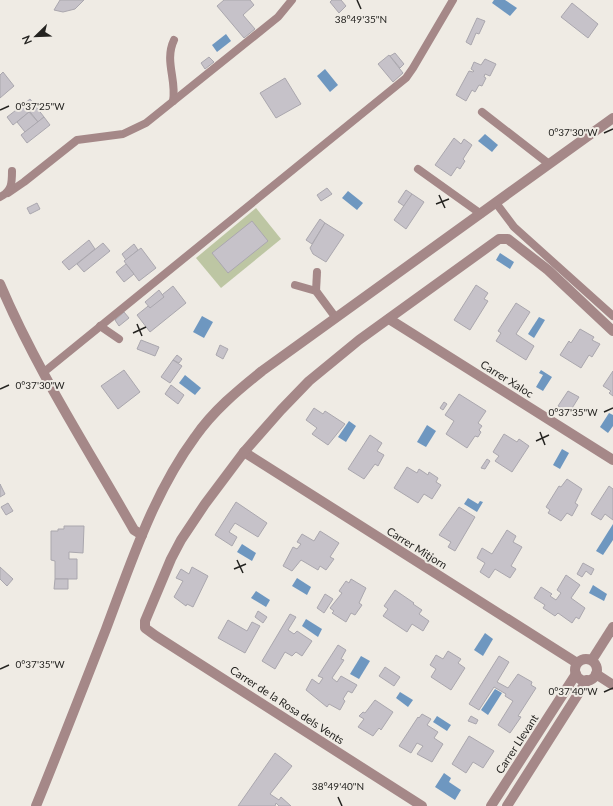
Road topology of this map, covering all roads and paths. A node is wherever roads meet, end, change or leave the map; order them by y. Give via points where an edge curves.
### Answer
1 (292, 0) edge
2 (453, 0) edge
3 (174, 40) dead end
4 (173, 101) junction
5 (482, 112) dead end
6 (613, 118) edge
7 (549, 164) junction
8 (418, 169) dead end
9 (12, 171) dead end
10 (4, 195) edge
11 (496, 203) junction
12 (481, 214) junction
13 (317, 272) dead end
14 (0, 284) edge
15 (294, 285) dead end
16 (316, 291) junction
17 (613, 316) edge
18 (336, 318) junction
19 (389, 319) junction
20 (100, 326) junction
21 (613, 331) edge
22 (119, 339) dead end
23 (44, 372) junction
24 (244, 452) junction
25 (613, 460) edge
26 (142, 535) junction
27 (613, 627) edge
28 (592, 660) junction
29 (577, 663) junction
30 (576, 674) junction
31 (596, 674) junction
32 (587, 680) junction
33 (613, 685) edge
34 (36, 806) edge
35 (422, 806) edge
36 (491, 806) edge
37 (506, 806) edge

1 - 4 lane via 278,17
2 - 20 lane via 406,78
3 - 4 lane via 169,57 174,88
4 - 10 lane via 146,123 130,132 77,140
5 - 7 lane
6 - 7 street
7 - 11 street
8 - 12 lane
9 - 10 lane via 12,185
11 - 12 street
11 - 17 lane via 514,227
12 - 18 street
13 - 16 lane
14 - 23 street
15 - 16 lane
16 - 18 lane
18 - 26 street via 251,380 215,413 177,464
19 - 21 street via 502,238 508,239 548,270
19 - 24 street via 309,381
19 - 25 street, Carrer Xaloc
20 - 22 lane
20 - 23 lane
23 - 26 street via 134,530
24 - 29 street, Carrer Mitjorn
24 - 35 street, Carrer de la Rosa dels Vents via 181,540 145,620 145,628
26 - 34 street
27 - 28 street
28 - 29 street via 586,659
28 - 31 street via 597,668
29 - 30 street
30 - 32 street
30 - 36 street, Carrer Llevant
31 - 32 street
31 - 33 street
32 - 37 street

